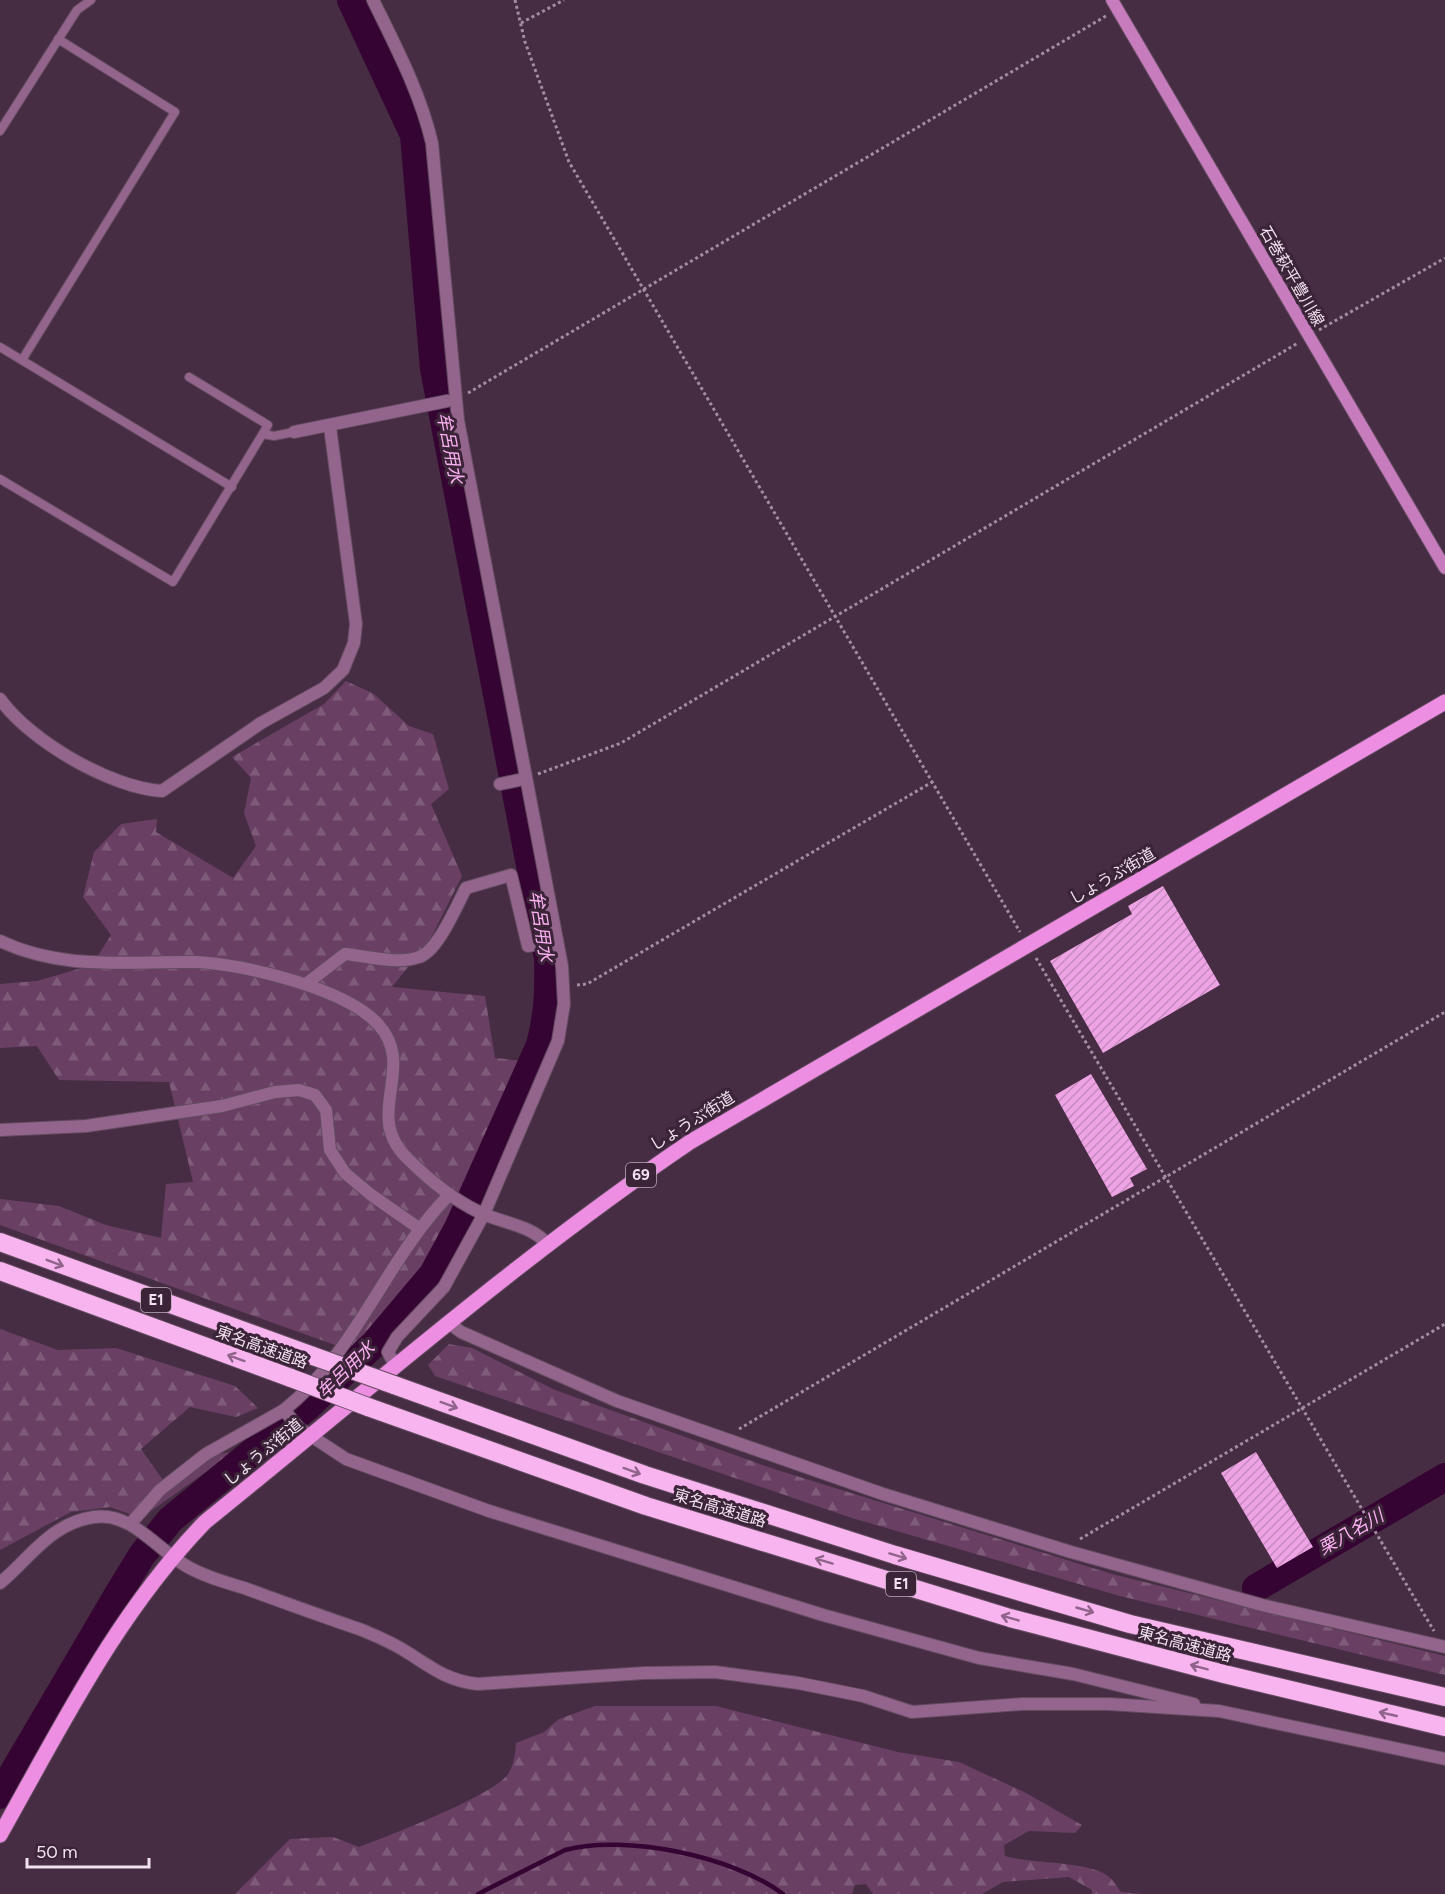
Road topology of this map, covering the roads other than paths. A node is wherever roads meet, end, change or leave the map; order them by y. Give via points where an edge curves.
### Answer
1 (91, 0) edge
2 (373, 0) edge
3 (1115, 5) edge
4 (58, 39) junction
5 (0, 131) edge
6 (0, 348) edge
7 (22, 360) junction
8 (189, 377) dead end
9 (451, 400) junction
10 (330, 427) junction
11 (294, 432) joint
12 (263, 434) junction
13 (0, 479) edge
14 (232, 488) junction
15 (1445, 568) edge
16 (0, 699) edge
17 (1445, 702) edge
18 (521, 779) junction
19 (500, 784) dead end
20 (0, 941) edge
21 (554, 941) junction
22 (306, 984) junction
23 (0, 1130) edge
24 (451, 1196) junction
25 (481, 1213) junction
26 (420, 1229) junction
27 (0, 1242) edge
28 (548, 1244) junction
29 (0, 1271) edge
30 (449, 1323) junction
31 (395, 1376) junction
32 (285, 1412) junction
33 (305, 1432) junction
34 (135, 1527) junction
35 (166, 1553) junction
36 (0, 1584) edge
37 (1441, 1642) edge
38 (1445, 1697) edge
39 (1218, 1711) junction
40 (1445, 1726) edge
41 (1445, 1759) edge
42 (0, 1835) edge

1 - 4 lane via 76,10
2 - 9 street via 415,85 432,143
3 - 15 main road, 石巻萩平豊川線
4 - 5 lane
4 - 7 lane via 175,112
6 - 7 lane
7 - 14 lane
8 - 12 lane via 268,425
9 - 10 street
9 - 18 street via 496,611
10 - 11 street
10 - 16 street via 356,624 354,643 343,670 324,688 261,723 162,791 145,790 76,762 50,747
11 - 12 lane
12 - 14 lane
13 - 14 lane via 173,582
17 - 28 main road, しょうぶ街道 / 69 via 690,1142 622,1187
18 - 19 street
18 - 21 street
20 - 22 street via 72,962 197,962
21 - 22 street via 528,946 511,874 466,888 439,939 421,957 345,954
21 - 25 street via 563,986 563,1022 558,1041
22 - 24 street via 348,1000 377,1023 391,1042 394,1061 387,1118 390,1135 405,1156
23 - 26 street via 86,1126 299,1090 315,1095 326,1110 330,1150 345,1173
24 - 25 street
24 - 26 street
25 - 28 street via 539,1234
25 - 31 street via 444,1287 388,1352
26 - 32 street via 348,1336
27 -> 31 highway, 東名高速道路 / E1, bridge via 313,1356
28 - 30 main road, しょうぶ街道 / 69
40 -> 29 highway, 東名高速道路 / E1, bridge via 1235,1677 1010,1618 646,1506
30 - 31 main road, しょうぶ街道 / 69
30 - 37 street via 461,1332 617,1401 883,1494 1263,1605
31 - 33 main road, しょうぶ街道 / 69
31 -> 38 highway, 東名高速道路 / E1 via 645,1476 906,1558 1131,1624
32 - 33 street
32 - 34 street via 206,1454 160,1490
33 - 35 main road, しょうぶ街道 / 69
33 - 39 street via 345,1459 489,1511 812,1612 979,1658 1073,1674
34 - 35 street
34 - 36 street via 113,1517 94,1517 64,1526 39,1543
35 - 39 street via 198,1572 385,1640 438,1674 458,1682 715,1672 831,1689 912,1712 1022,1704 1109,1704
35 - 42 main road, しょうぶ街道 / 69 via 93,1670
39 - 41 street

